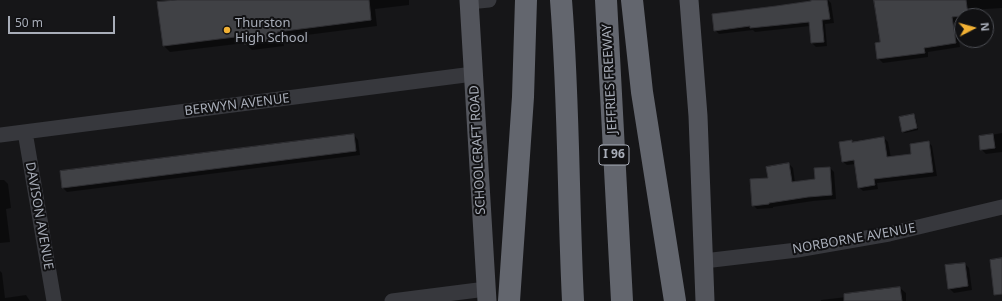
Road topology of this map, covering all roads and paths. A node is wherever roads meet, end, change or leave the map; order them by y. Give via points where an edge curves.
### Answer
1 (489, 0) edge
2 (526, 0) edge
3 (560, 0) edge
4 (606, 0) edge
5 (632, 0) edge
6 (689, 0) edge
7 (469, 1) edge
8 (473, 74) junction
9 (25, 132) junction
10 (0, 135) edge
11 (1002, 207) edge
12 (704, 261) junction
13 (486, 295) edge
14 (54, 301) edge
15 (392, 301) edge
16 (509, 301) edge
17 (573, 301) edge
18 (622, 301) edge
19 (675, 301) edge
20 (705, 301) edge

1 - 7 street
2 - 16 highway via 523,98
3 - 17 highway via 567,107
4 - 18 highway, JEFFRIES FREEWAY / I 96
5 - 19 highway via 642,92
6 - 12 main road via 698,116
7 - 8 main road, SCHOOLCRAFT ROAD
8 - 9 street, BERWYN AVENUE
8 - 13 main road, SCHOOLCRAFT ROAD
9 - 10 street, BERWYN AVENUE
9 - 14 street, DAVISON AVENUE
11 - 12 street, NORBORNE AVENUE via 888,234 797,250
12 - 20 main road
13 - 15 street

